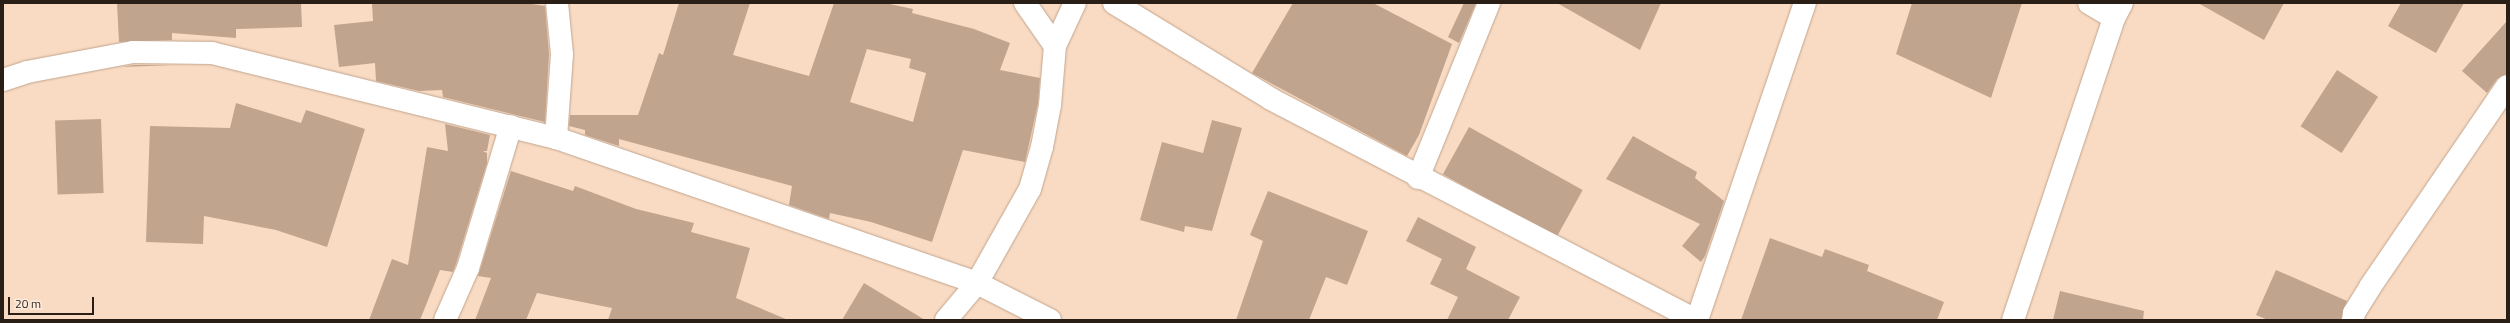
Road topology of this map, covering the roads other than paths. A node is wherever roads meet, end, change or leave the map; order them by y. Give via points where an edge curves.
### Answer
1 (557, 3) edge
2 (1026, 3) edge
3 (1075, 3) edge
4 (1114, 3) edge
5 (1489, 3) edge
6 (1806, 3) edge
7 (2089, 3) edge
8 (2118, 11) edge
9 (1055, 46) junction
10 (3, 80) edge
11 (2507, 86) edge
12 (511, 126) junction
13 (556, 138) junction
14 (1418, 178) junction
15 (977, 283) junction
16 (445, 320) edge
17 (946, 320) edge
18 (1050, 320) edge
19 (1696, 320) edge
20 (2013, 320) edge
21 (2353, 320) edge

1 - 13 street via 562,54
2 - 9 street
3 - 9 street
4 - 14 street via 1271,99
5 - 14 street
6 - 19 street
7 - 8 street
8 - 20 street
9 - 15 street via 1050,105 1030,189
10 - 12 street via 27,72 133,52 212,53
11 - 21 street via 2370,287 2354,313
12 - 13 street
12 - 16 street via 468,268
13 - 15 street
14 - 19 street
15 - 17 street
15 - 18 street

